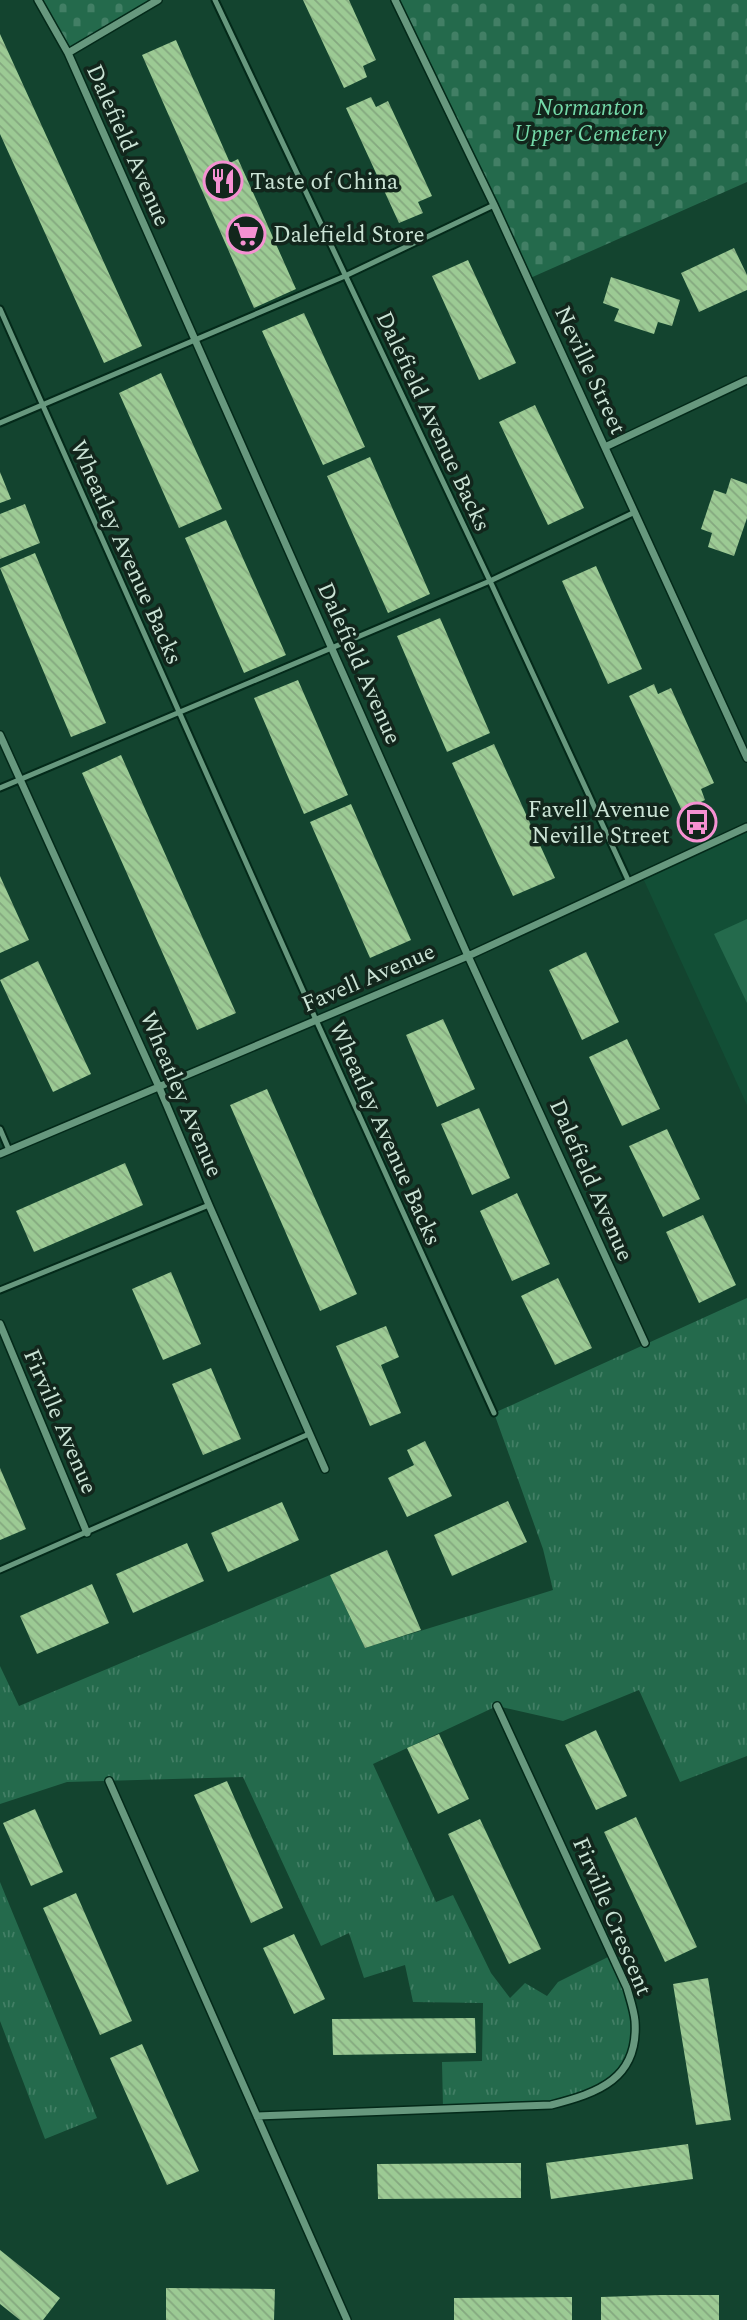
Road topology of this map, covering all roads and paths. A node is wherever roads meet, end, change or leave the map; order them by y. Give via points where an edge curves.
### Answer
1 (38, 0) edge
2 (159, 0) edge
3 (215, 0) edge
4 (395, 0) edge
5 (68, 53) junction
6 (494, 205) junction
7 (345, 276) junction
8 (0, 309) edge
9 (195, 341) junction
10 (747, 380) edge
11 (42, 406) junction
12 (0, 423) edge
13 (605, 447) junction
14 (635, 512) junction
15 (490, 581) junction
16 (332, 647) junction
17 (179, 713) junction
18 (0, 735) edge
19 (747, 758) edge
20 (19, 779) junction
21 (0, 788) edge
22 (747, 827) edge
23 (629, 882) junction
24 (468, 956) junction
25 (316, 1020) junction
26 (159, 1087) junction
27 (0, 1129) edge
28 (9, 1150) junction
29 (0, 1154) edge
30 (209, 1205) junction
31 (0, 1290) edge
32 (0, 1324) edge
33 (645, 1343) dead end
34 (494, 1413) dead end
35 (309, 1434) junction
36 (325, 1469) dead end
37 (87, 1533) junction
38 (0, 1570) edge
39 (497, 1706) dead end
40 (109, 1781) dead end
41 (257, 2116) junction
42 (347, 2320) edge

1 - 5 street, Dalefield Avenue
2 - 5 street
3 - 7 lane, Dalefield Avenue Backs
4 - 6 street, Neville Street
5 - 9 street, Dalefield Avenue
6 - 7 lane
6 - 13 street, Neville Street
7 - 9 lane
7 - 15 lane, Dalefield Avenue Backs
8 - 11 lane, Wheatley Avenue Backs
9 - 11 lane
9 - 16 street, Dalefield Avenue
10 - 13 street
11 - 12 lane
11 - 17 lane, Wheatley Avenue Backs
13 - 14 street, Neville Street
14 - 15 lane
14 - 19 street, Neville Street
15 - 16 lane
15 - 23 lane, Dalefield Avenue Backs
16 - 17 lane
16 - 24 street, Dalefield Avenue
17 - 20 lane
17 - 25 lane, Wheatley Avenue Backs
18 - 20 street, Wheatley Avenue
20 - 21 lane
20 - 26 street, Wheatley Avenue
22 - 23 street, Favell Avenue
23 - 24 street, Favell Avenue
24 - 25 street, Favell Avenue
24 - 33 street, Dalefield Avenue
25 - 26 street, Favell Avenue
25 - 34 lane, Wheatley Avenue Backs
26 - 28 street, Favell Avenue
26 - 30 street, Wheatley Avenue
27 - 28 lane
28 - 29 street, Favell Avenue
30 - 31 lane
30 - 35 street, Wheatley Avenue
32 - 37 street, Firville Avenue
35 - 36 street, Wheatley Avenue
35 - 37 lane
37 - 38 lane
39 - 41 street, Firville Crescent via 627,1988 635,2021 633,2052 617,2078 588,2096 551,2105
40 - 41 street
41 - 42 street

